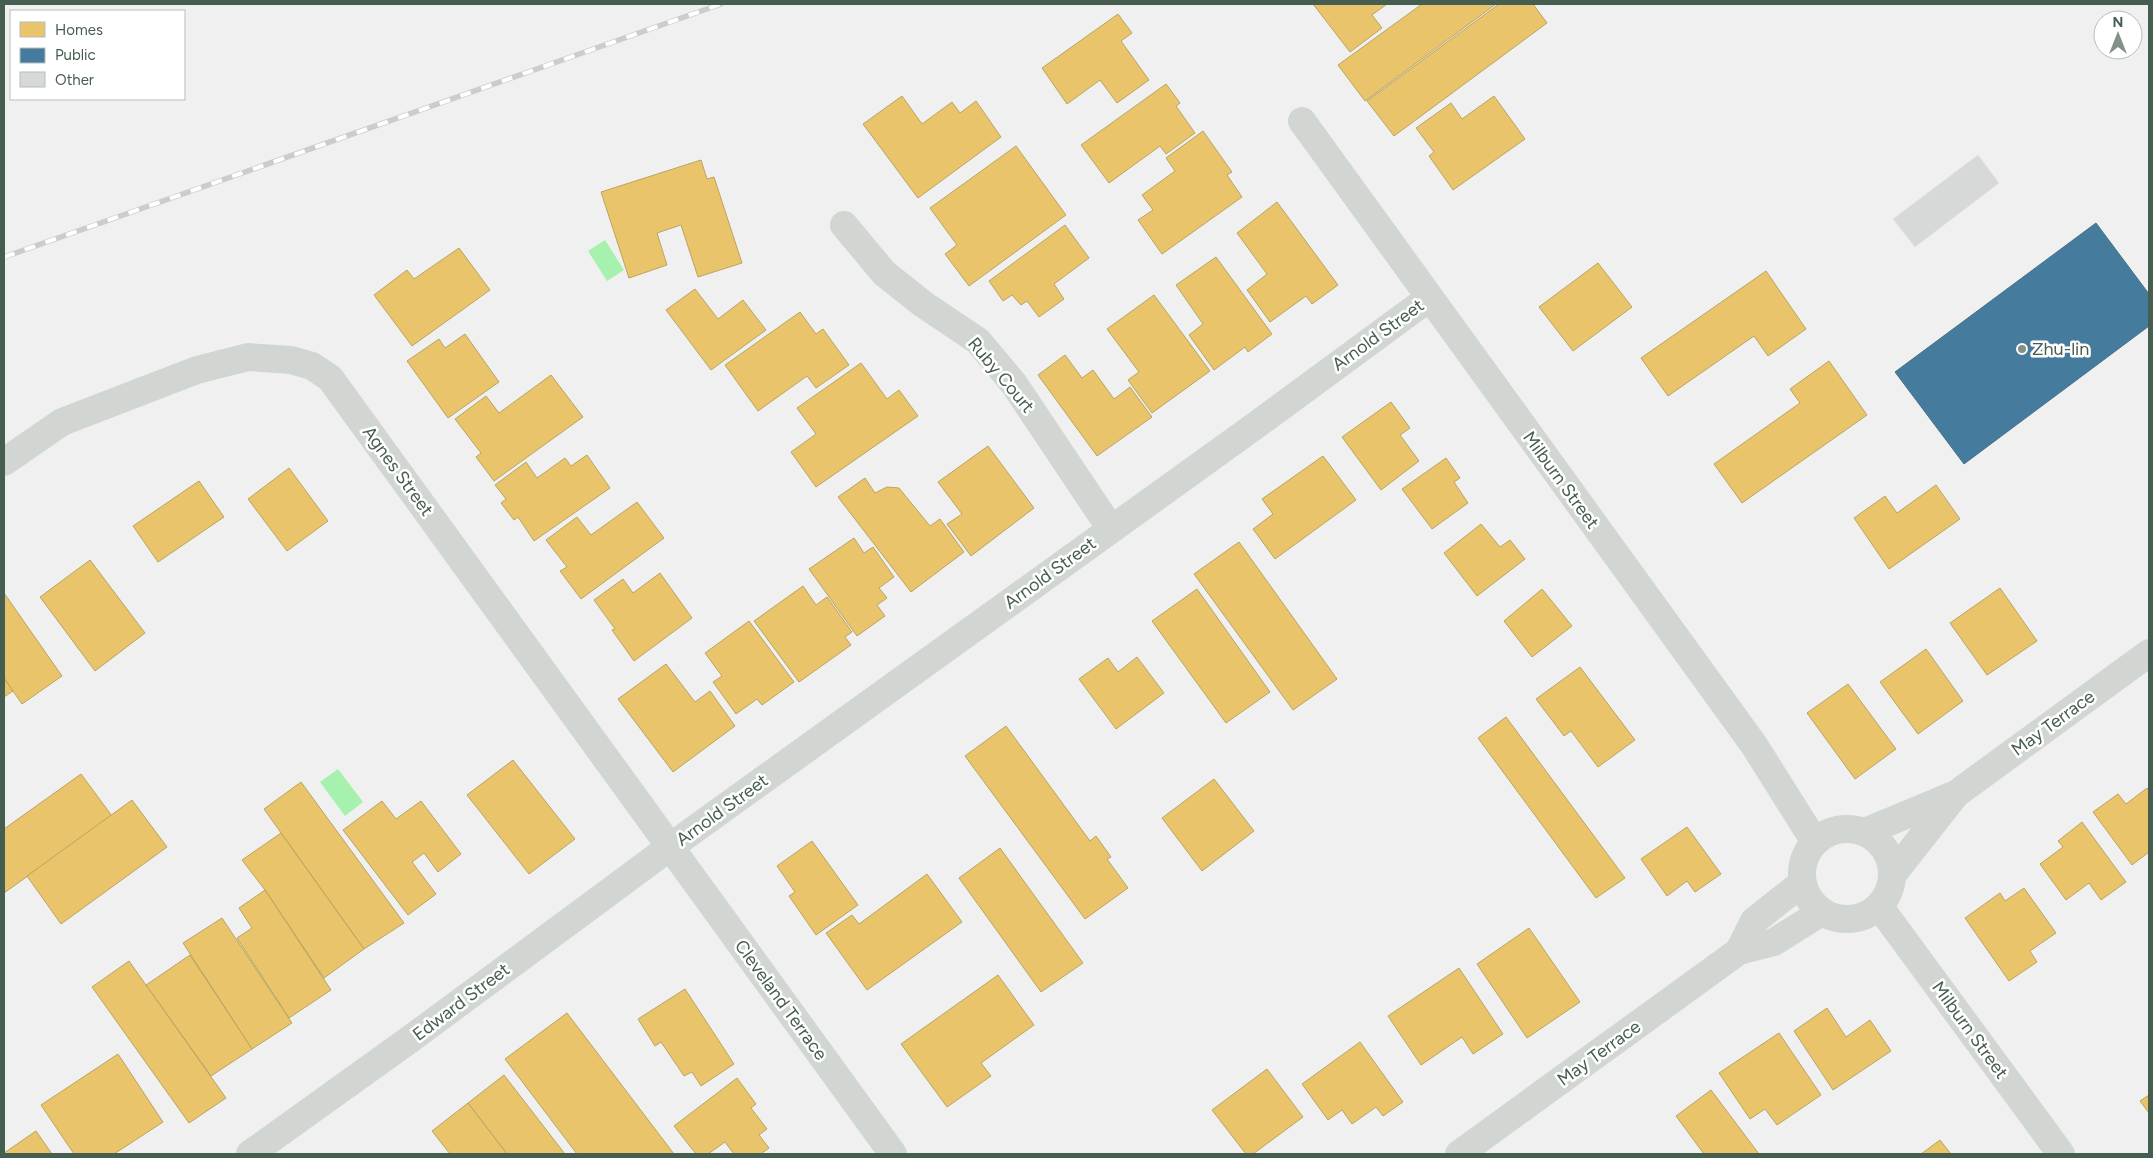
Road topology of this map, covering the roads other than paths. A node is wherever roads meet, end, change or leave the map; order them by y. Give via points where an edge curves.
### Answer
1 (1302, 121) dead end
2 (844, 225) dead end
3 (1429, 298) junction
4 (7, 460) edge
5 (1111, 529) junction
6 (2149, 653) edge
7 (1956, 794) junction
8 (1865, 832) junction
9 (1815, 842) junction
10 (670, 846) junction
11 (1893, 874) junction
12 (1802, 883) junction
13 (1879, 906) junction
14 (1822, 912) junction
15 (1739, 951) junction
16 (250, 1154) edge
17 (893, 1154) edge
18 (1459, 1154) edge
19 (2061, 1154) edge

1 - 3 street, Milburn Street
2 - 5 street, Ruby Court via 884,274 978,341 1014,384
3 - 5 street, Arnold Street
3 - 9 street, Milburn Street via 1754,745
4 - 10 street, Agnes Street via 62,422 198,370 248,356 291,360 312,366 330,378
5 - 10 street, Arnold Street
6 - 7 street, May Terrace
7 - 8 street, May Terrace
7 - 11 street, May Terrace
8 - 9 street via 1838,830
8 - 11 street via 1885,849
9 - 12 street via 1806,854
10 - 16 street, Edward Street
10 - 17 street, Cleveland Terrace
11 - 13 street via 1887,896
12 - 14 street via 1806,894
12 - 15 street, May Terrace via 1754,921
13 - 14 street via 1867,915 1852,919 1836,918
13 - 19 street, Milburn Street
14 - 15 street, May Terrace via 1774,942
15 - 18 street, May Terrace

